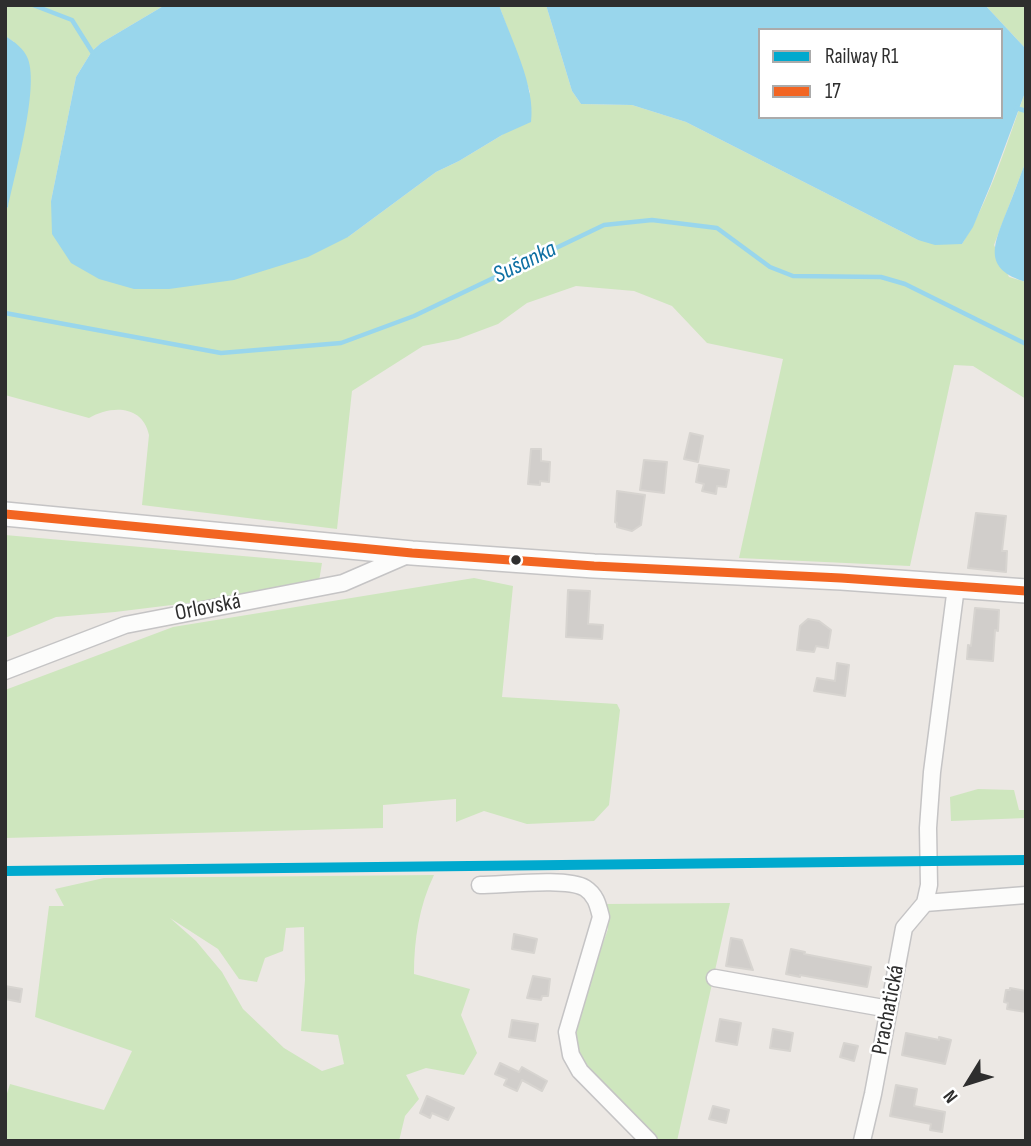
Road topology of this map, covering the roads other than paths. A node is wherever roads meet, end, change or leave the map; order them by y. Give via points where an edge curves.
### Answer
1 (5, 514) edge
2 (412, 552) junction
3 (956, 587) junction
4 (1026, 591) edge
5 (5, 671) edge
6 (480, 886) dead end
7 (1026, 895) edge
8 (925, 903) junction
9 (715, 978) dead end
10 (889, 1009) junction
11 (649, 1141) edge
12 (862, 1141) edge

1 - 2 main road, Orlovská
2 - 3 main road, Orlovská
2 - 5 street, Orlovská via 343,583 125,625
3 - 4 main road, Orlovská
3 - 8 street, Prachatická via 932,772
6 - 11 street via 560,883 585,888 598,901 601,917 567,1032 570,1055
7 - 8 street
8 - 10 street, Prachatická via 904,929
9 - 10 street
10 - 12 street, Prachatická

